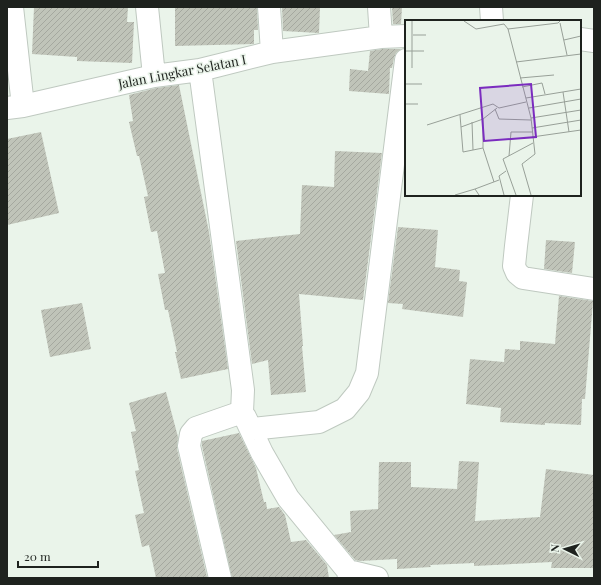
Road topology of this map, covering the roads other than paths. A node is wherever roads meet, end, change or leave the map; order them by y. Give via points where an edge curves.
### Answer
1 (12, 7) edge
2 (147, 7) edge
3 (269, 7) edge
4 (379, 7) edge
5 (491, 7) edge
6 (492, 20) edge
7 (381, 36) junction
8 (405, 36) edge
9 (581, 40) edge
10 (594, 41) edge
11 (272, 52) junction
12 (405, 68) edge
13 (200, 70) junction
14 (154, 76) junction
15 (15, 107) edge
16 (522, 196) edge
17 (594, 289) edge
18 (246, 421) junction
19 (349, 575) edge
20 (220, 578) edge
21 (377, 578) edge

1 - 15 street
2 - 14 street
3 - 11 street
4 - 7 street
5 - 6 street
7 - 8 street, Jalan Lingkar Selatan I
7 - 11 street, Jalan Lingkar Selatan I
9 - 10 street
11 - 13 street, Jalan Lingkar Selatan I
12 - 18 street via 367,373 359,392 345,409 319,422
13 - 14 street, Jalan Lingkar Selatan I
13 - 18 street via 244,390
14 - 15 street, Jalan Lingkar Selatan I
16 - 17 street via 514,266 517,273 523,278
18 - 19 street via 288,498
18 - 20 street via 196,428 191,434 189,446
19 - 21 street

